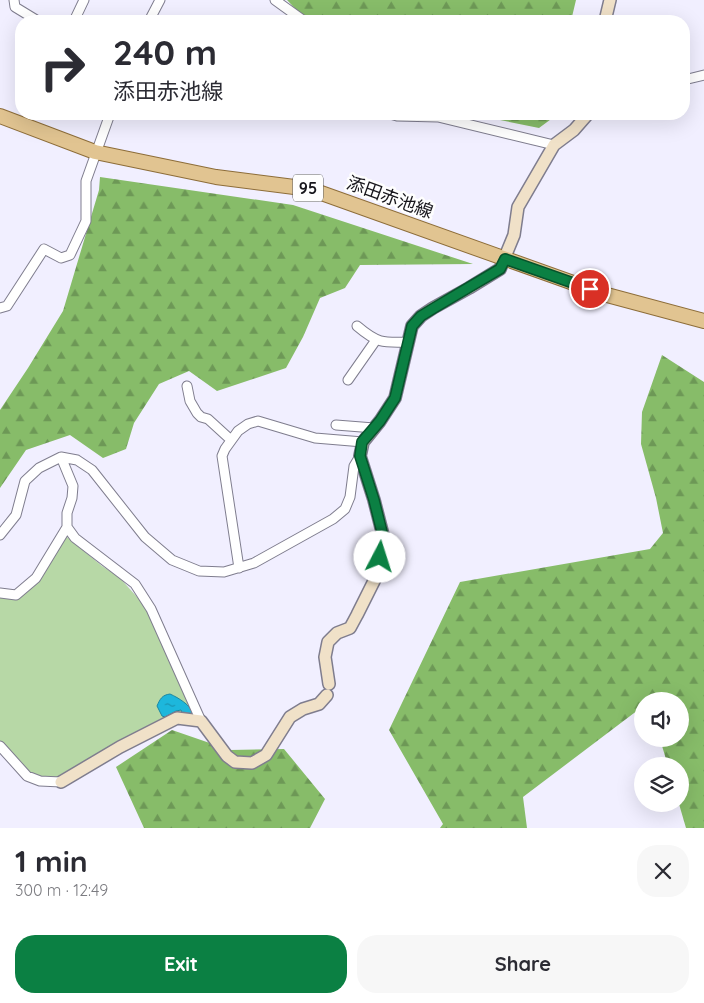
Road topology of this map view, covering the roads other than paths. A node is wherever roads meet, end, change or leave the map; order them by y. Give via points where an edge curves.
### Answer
1 (14, 0) edge
2 (84, 0) edge
3 (160, 0) edge
4 (275, 0) edge
5 (610, 0) edge
6 (28, 15) edge
7 (77, 15) edge
8 (152, 15) edge
9 (296, 15) edge
10 (607, 15) edge
11 (704, 75) edge
12 (690, 78) edge
13 (0, 116) edge
14 (108, 120) edge
15 (450, 120) edge
16 (583, 120) edge
17 (554, 146) junction
18 (95, 152) junction
19 (505, 259) junction
20 (0, 308) edge
21 (704, 322) edge
22 (357, 326) dead end
23 (376, 340) junction
24 (408, 342) junction
25 (348, 380) dead end
26 (187, 386) dead end
27 (336, 425) dead end
28 (374, 428) junction
29 (232, 440) junction
30 (362, 442) junction
31 (360, 456) junction
32 (61, 457) junction
33 (66, 527) junction
34 (0, 535) edge
35 (239, 568) junction
36 (0, 594) edge
37 (201, 721) junction
38 (0, 746) edge
39 (61, 782) joint

1 - 6 street via 15,7
2 - 7 street
3 - 8 street
4 - 9 street
5 - 10 street
11 - 12 street
13 - 18 main road, 添田赤池線 / 95
14 - 18 street
15 - 17 street
16 - 17 street
17 - 19 street via 518,207 514,235
18 - 19 main road, 添田赤池線 / 95 via 216,177 310,189
18 - 20 street via 86,181 86,221 70,255 62,258 44,249 7,306
19 - 21 main road, 添田赤池線 / 95 via 607,295
19 - 24 street via 500,269 421,316 412,326
22 - 23 street
23 - 24 street
23 - 25 street
24 - 28 street via 395,398
26 - 29 street via 197,413
27 - 28 street
28 - 30 street
29 - 30 street via 238,431 258,421 315,438
29 - 35 street via 222,456
30 - 31 street
31 - 35 street via 354,466 345,509 254,563
31 - 37 street via 384,540 377,575 358,615 350,628 337,633 328,642 325,657 328,690 319,704 290,717 266,755 252,763 235,762 227,756
32 - 33 street via 73,486
32 - 34 street via 39,468 25,482 16,515
32 - 35 street via 78,460 92,470 145,537 172,560 199,571 224,572
33 - 36 street via 36,578 16,595
33 - 37 street via 143,594
37 - 39 street via 177,718
38 - 39 street via 26,776 40,781

